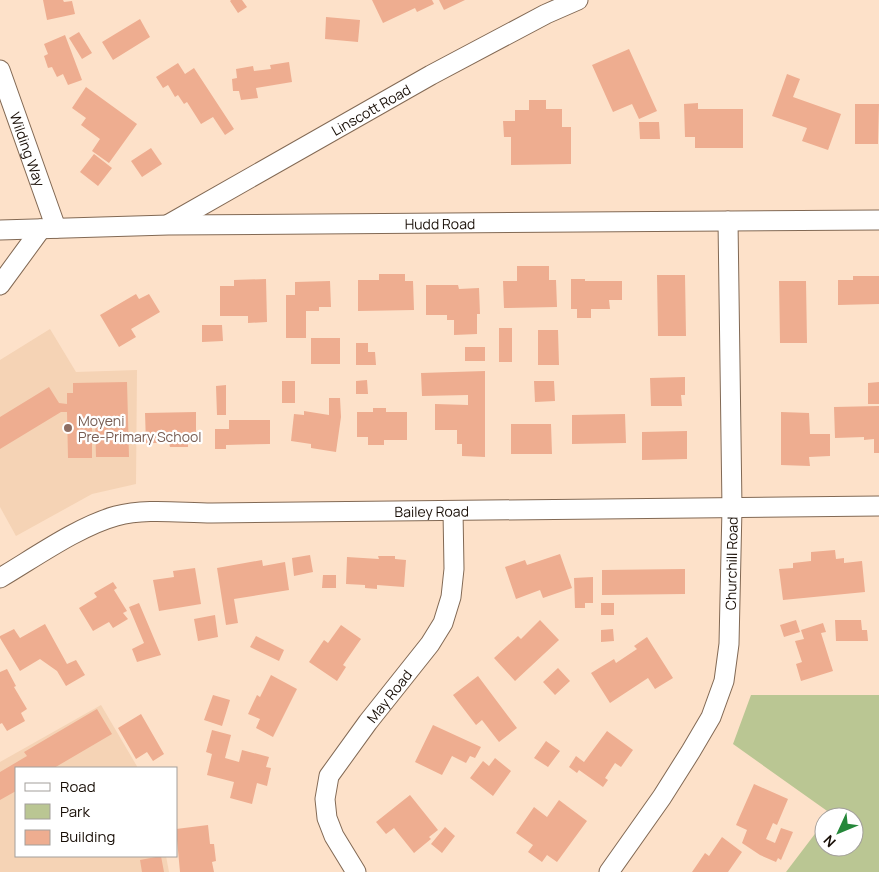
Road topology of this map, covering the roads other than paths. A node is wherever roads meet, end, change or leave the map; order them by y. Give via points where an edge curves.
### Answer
1 (578, 0) edge
2 (0, 70) edge
3 (879, 220) edge
4 (728, 221) junction
5 (168, 225) junction
6 (48, 229) junction
7 (0, 230) edge
8 (0, 285) edge
9 (879, 506) edge
10 (732, 508) junction
11 (453, 510) junction
12 (0, 578) edge
13 (356, 872) edge
14 (609, 872) edge

1 - 5 street, Linscott Road via 431,75
2 - 6 street, Wilding Way
3 - 4 street, Hudd Road
4 - 5 street, Hudd Road
4 - 10 street, Churchill Road
5 - 6 street, Hudd Road
6 - 7 street, Hudd Road
6 - 8 street
9 - 10 street, Bailey Road
10 - 11 street, Bailey Road
10 - 14 street, Churchill Road via 729,644 724,681 711,717 691,751
11 - 12 street, Bailey Road via 138,513 116,516 97,523
11 - 13 street, May Road via 454,569 451,597 443,623 329,776 325,799 327,818

